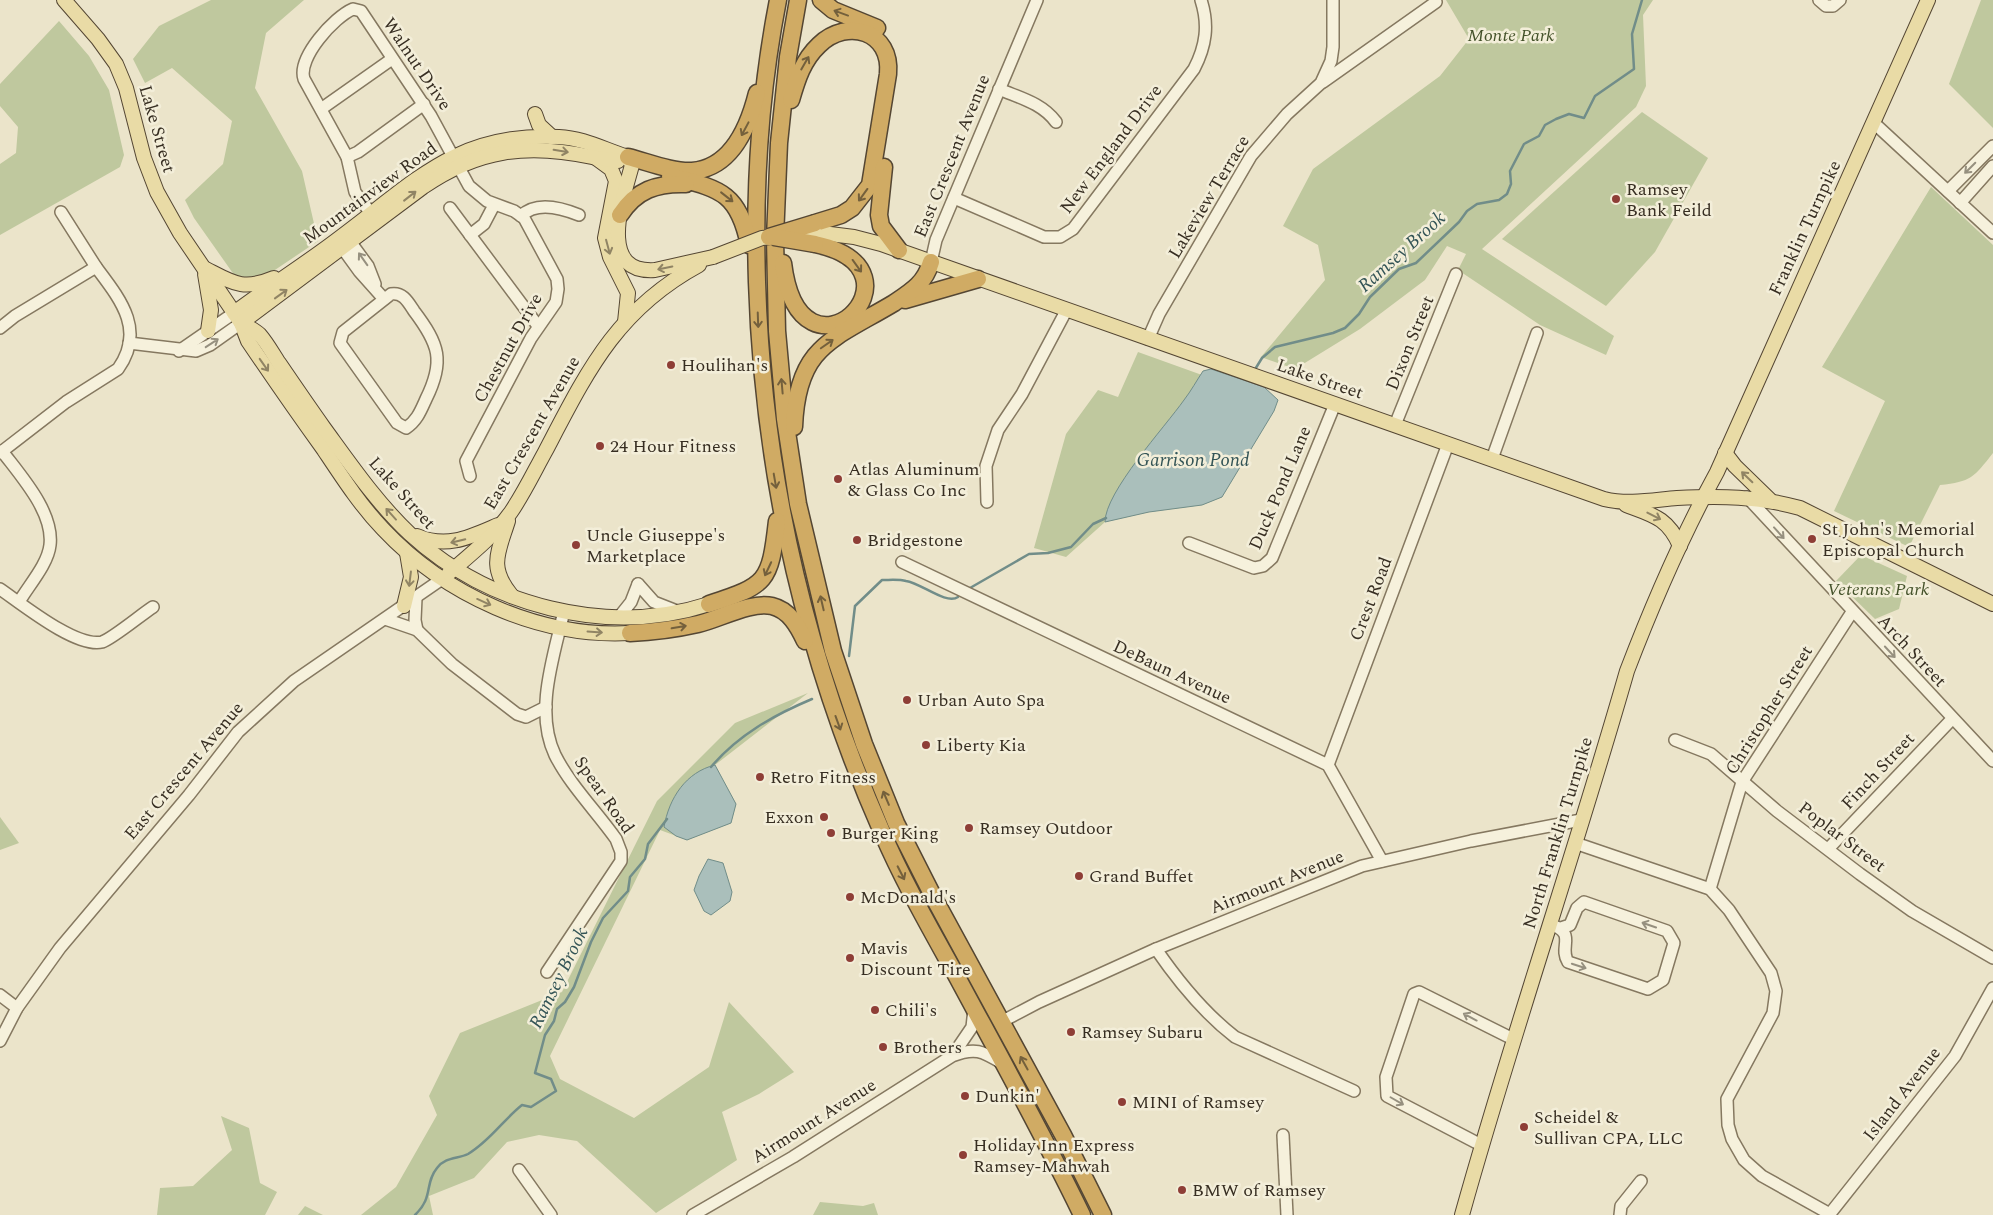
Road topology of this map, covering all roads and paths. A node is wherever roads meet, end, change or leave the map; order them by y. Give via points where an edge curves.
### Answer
1 (64, 0) edge
2 (798, 0) edge
3 (821, 0) edge
4 (1037, 0) edge
5 (1201, 0) edge
6 (1333, 0) edge
7 (1820, 0) edge
8 (1840, 0) edge
9 (1928, 0) edge
10 (1436, 2) dead end
11 (777, 8) edge
12 (392, 59) junction
13 (1321, 84) junction
14 (999, 89) junction
15 (424, 104) junction
16 (321, 109) junction
17 (535, 114) dead end
18 (1056, 122) dead end
19 (1874, 122) junction
20 (552, 137) junction
21 (522, 143) junction
22 (779, 143) junction
23 (1993, 146) edge
24 (347, 157) junction
25 (595, 158) junction
26 (455, 161) junction
27 (630, 161) junction
28 (1993, 166) edge
29 (699, 185) junction
30 (1948, 191) junction
31 (954, 198) junction
32 (776, 200) junction
33 (1960, 202) junction
34 (494, 204) junction
35 (450, 208) dead end
36 (61, 212) dead end
37 (620, 214) junction
38 (579, 215) dead end
39 (521, 216) junction
40 (374, 218) junction
41 (815, 233) junction
42 (1993, 233) edge
43 (470, 235) junction
44 (769, 237) joint
45 (344, 241) junction
46 (899, 250) junction
47 (713, 257) junction
48 (931, 262) junction
49 (96, 267) junction
50 (204, 268) junction
51 (296, 270) junction
52 (1456, 274) dead end
53 (978, 279) junction
54 (757, 283) junction
55 (384, 299) junction
56 (894, 303) junction
57 (1066, 311) junction
58 (238, 318) junction
59 (624, 322) junction
60 (538, 326) junction
61 (0, 328) edge
62 (208, 331) junction
63 (1536, 334) dead end
64 (1148, 339) junction
65 (129, 343) junction
66 (179, 351) junction
67 (1335, 404) junction
68 (1395, 425) junction
69 (1448, 444) junction
70 (1, 452) edge
71 (1726, 453) junction
72 (1492, 459) junction
73 (792, 469) junction
74 (1717, 472) joint
75 (470, 476) dead end
76 (1747, 497) junction
77 (1702, 498) junction
78 (1770, 500) junction
79 (987, 502) dead end
80 (1616, 502) junction
81 (779, 504) junction
82 (508, 517) junction
83 (409, 533) junction
84 (1189, 543) dead end
85 (1680, 546) junction
86 (407, 553) junction
87 (902, 562) dead end
88 (455, 568) junction
89 (442, 579) junction
90 (0, 589) edge
91 (512, 596) junction
92 (416, 598) junction
93 (19, 602) junction
94 (709, 604) joint
95 (1993, 604) edge
96 (404, 606) junction
97 (153, 607) dead end
98 (564, 611) junction
99 (677, 611) junction
100 (1852, 612) junction
101 (619, 617) junction
102 (385, 619) junction
103 (560, 627) junction
104 (417, 630) junction
105 (630, 633) joint
106 (822, 677) junction
107 (546, 707) junction
108 (1952, 718) junction
109 (1675, 740) dead end
110 (1993, 761) edge
111 (1328, 765) junction
112 (1742, 782) junction
113 (1581, 820) junction
114 (1575, 843) junction
115 (1829, 848) junction
116 (1382, 861) junction
117 (1710, 889) junction
118 (1556, 926) junction
119 (1156, 949) junction
120 (1993, 958) edge
121 (546, 972) dead end
122 (1993, 988) edge
123 (0, 994) edge
124 (17, 1008) junction
125 (974, 1009) junction
126 (1002, 1022) junction
127 (1513, 1039) junction
128 (0, 1041) edge
129 (952, 1056) junction
130 (1004, 1064) junction
131 (1354, 1091) dead end
132 (1284, 1134) dead end
133 (1482, 1145) junction
134 (519, 1170) dead end
135 (1641, 1181) dead end
136 (551, 1215) edge
137 (693, 1215) edge
138 (1082, 1215) edge
139 (1103, 1215) edge
140 (1286, 1215) edge
141 (1462, 1215) edge
142 (1620, 1215) edge
143 (1829, 1215) edge

1 - 50 main road, Lake Street via 107,50 120,72 152,180 174,223
2 - 22 highway
46 -> 3 highway via 881,226 878,215 898,72 896,52 889,38 878,28 833,10
4 - 14 street, East Crescent Avenue
5 - 31 street, New England Drive via 1206,33 1194,69 1073,229 1060,236 1044,237
6 - 13 street, Lakeview Terrace via 1333,47
7 - 8 street via 1826,6 1833,6
9 - 19 main road, Franklin Turnpike
10 - 13 street
11 -> 27 highway via 749,121 732,149 715,163 693,171
11 - 54 highway via 764,103 757,191
12 - 15 street, Walnut Drive
12 - 16 street
12 - 16 street, Walnut Drive via 361,11 353,9 347,12 320,38 302,66 304,79
13 - 64 street, Lakeview Terrace via 1287,114 1251,156 1159,314
14 - 18 street via 1039,106
14 - 31 street, East Crescent Avenue
15 - 24 street
15 - 26 street, Walnut Drive
16 - 24 street, Walnut Drive
17 - 20 main road via 540,125
19 - 30 street
19 - 71 main road, Franklin Turnpike
20 - 21 main road, Mountainview Road
20 - 27 main road, Mountainview Road via 586,142
21 -> 25 main road, Mountainview Road
21 - 26 main road, Mountainview Road via 486,144
22 - 32 highway
22 -> 41 highway via 796,82 813,51 826,38 842,31 856,30 875,38 883,48 888,67 873,178 867,192 852,208
23 -> 30 street
24 - 40 street, Walnut Drive via 352,187
25 - 27 main road, Mountainview Road
25 -> 59 main road via 611,169 616,181 605,238 610,257 628,293
26 - 34 street via 473,190
26 - 40 main road, Mountainview Road via 420,175
27 - 29 highway
27 - 37 main road
28 - 33 street
29 - 37 highway via 653,187 635,197
29 -> 54 highway via 725,195 739,210
30 - 33 street
31 - 48 street, East Crescent Avenue via 936,240
41 -> 32 highway via 846,255 863,276 864,294 860,306 842,322 814,323 795,306 786,280
73 -> 32 highway via 777,331
33 - 42 street
34 - 39 street
34 - 43 street via 484,224
35 - 43 street
36 - 49 street
47 -> 37 main road via 656,270 638,268 629,262 619,247
38 - 39 street via 551,207 527,210
39 - 60 street, Chestnut Drive via 532,230 558,284 556,302
40 - 45 main road, Mountainview Road
41 - 44 highway, bridge
41 - 46 main road, East Crescent Avenue via 854,237
43 - 60 street
44 - 47 main road, East Crescent Avenue, bridge
45 - 51 main road, Mountainview Road
45 - 55 street via 359,271
58 -> 45 main road, Mountainview Road
46 - 48 main road, East Crescent Avenue
47 - 59 main road, East Crescent Avenue via 669,283
48 - 53 main road, Lake Street
48 - 56 highway via 919,286
49 - 61 street
49 - 65 street via 120,299 128,319
50 - 51 main road via 246,286
50 - 58 main road, Lake Street
50 - 62 main road via 211,310
51 - 58 main road, Mountainview Road
52 - 68 street, Dixon Street
53 - 56 highway
53 - 57 main road, Lake Street
54 -> 81 highway via 765,412
55 - 55 street via 397,294 406,300 431,335 438,354 433,384 417,418 406,428 397,423 340,343 343,332
73 -> 56 highway via 795,402 809,362 831,341
57 - 64 main road, Lake Street
57 - 79 street via 1022,394 998,430 986,466
58 - 62 street
66 -> 58 street via 201,350
83 -> 58 main road, Lake Street via 356,470 259,334
58 -> 86 main road, Lake Street via 248,341 352,490
59 - 82 main road, East Crescent Avenue via 586,375
60 - 75 street, Chestnut Drive via 466,461
62 - 66 street
63 - 72 street
64 - 67 main road, Lake Street
65 - 66 street
65 - 70 street via 118,369 66,402
67 - 68 main road, Lake Street
67 - 84 street, Duck Pond Lane via 1268,563 1254,568
68 - 69 main road, Lake Street
69 - 72 main road, Lake Street
69 - 111 street, Crest Road
70 - 93 street via 40,503 50,544
71 - 74 main road, Franklin Turnpike
78 -> 71 main road
72 - 80 main road, Lake Street
126 -> 73 highway via 918,867 864,744 833,651 803,532
74 - 77 main road, North Franklin Turnpike
76 - 77 main road, Lake Street
76 - 78 main road, Lake Street
76 -> 100 street, Arch Street
77 - 80 main road, Lake Street
77 - 85 main road, North Franklin Turnpike
78 - 95 main road, Lake Street via 1800,508
80 -> 85 main road via 1664,522
81 -> 94 highway via 774,553 764,578 751,590
81 - 106 highway
82 -> 83 main road via 466,539 449,543
82 - 88 main road, East Crescent Avenue
82 - 91 main road via 496,568
83 - 88 main road, Lake Street
85 - 113 main road, North Franklin Turnpike via 1627,671
86 - 89 main road, Lake Street
86 -> 96 main road via 411,570
87 - 111 street, DeBaun Avenue
88 - 89 main road, East Crescent Avenue
88 - 91 main road, Lake Street
89 - 92 street, East Crescent Avenue
89 -> 103 main road, Lake Street via 502,610
90 - 93 street
91 - 98 main road, Lake Street
92 - 96 street, East Crescent Avenue
92 - 104 street
93 - 97 street via 85,642 102,642
94 - 99 main road, Lake Street
96 - 102 street, East Crescent Avenue
98 - 101 main road, Lake Street
98 - 103 street, Spear Road
99 - 101 main road, Lake Street
99 - 101 street via 654,602 638,584 631,602
100 -> 108 street, Arch Street
100 - 112 street, Christopher Street
102 - 104 street
102 - 124 street, East Crescent Avenue via 294,681 238,732 60,948
103 -> 105 main road, Lake Street
103 - 107 street, Spear Road
104 - 107 street via 465,674 517,714 526,717
105 -> 106 highway via 682,627 754,606 770,605 784,612 796,624
106 -> 125 highway via 883,835
107 - 121 street, Spear Road via 548,732 555,754 616,839 621,852 616,870
108 - 110 street, Arch Street
108 - 115 street, Finch Street
109 - 112 street, Poplar Street via 1711,754
111 - 116 street
112 - 115 street, Poplar Street
112 - 117 street, Christopher Street
113 - 114 main road, North Franklin Turnpike
113 - 116 street, Airmount Avenue
114 - 117 street
114 - 118 main road, North Franklin Turnpike
115 - 120 street, Poplar Street via 1912,911
116 - 119 street, Airmount Avenue via 1362,866
117 - 143 street via 1771,973 1776,991 1773,1013 1726,1099 1732,1138 1744,1160 1762,1176
118 -> 118 street via 1566,936 1564,956 1568,962 1648,989 1663,980 1674,943 1667,931 1584,902 1577,908 1570,925
118 - 127 main road, North Franklin Turnpike
119 - 126 street, Airmount Avenue
119 - 131 street via 1172,972 1235,1037
122 - 143 street, Island Avenue via 1955,1056
123 - 124 street
124 - 128 street, East Crescent Avenue
125 - 129 street, Airmount Avenue via 972,1027
125 - 130 highway
139 -> 126 highway
127 - 133 main road, North Franklin Turnpike
127 -> 133 street via 1419,992 1414,994 1386,1077 1387,1096
129 - 130 street, Airmount Avenue via 978,1051
129 - 137 street, Airmount Avenue via 793,1157
130 - 138 highway
132 - 140 street
133 - 141 main road, North Franklin Turnpike
134 - 136 street
135 - 142 street via 1621,1206

